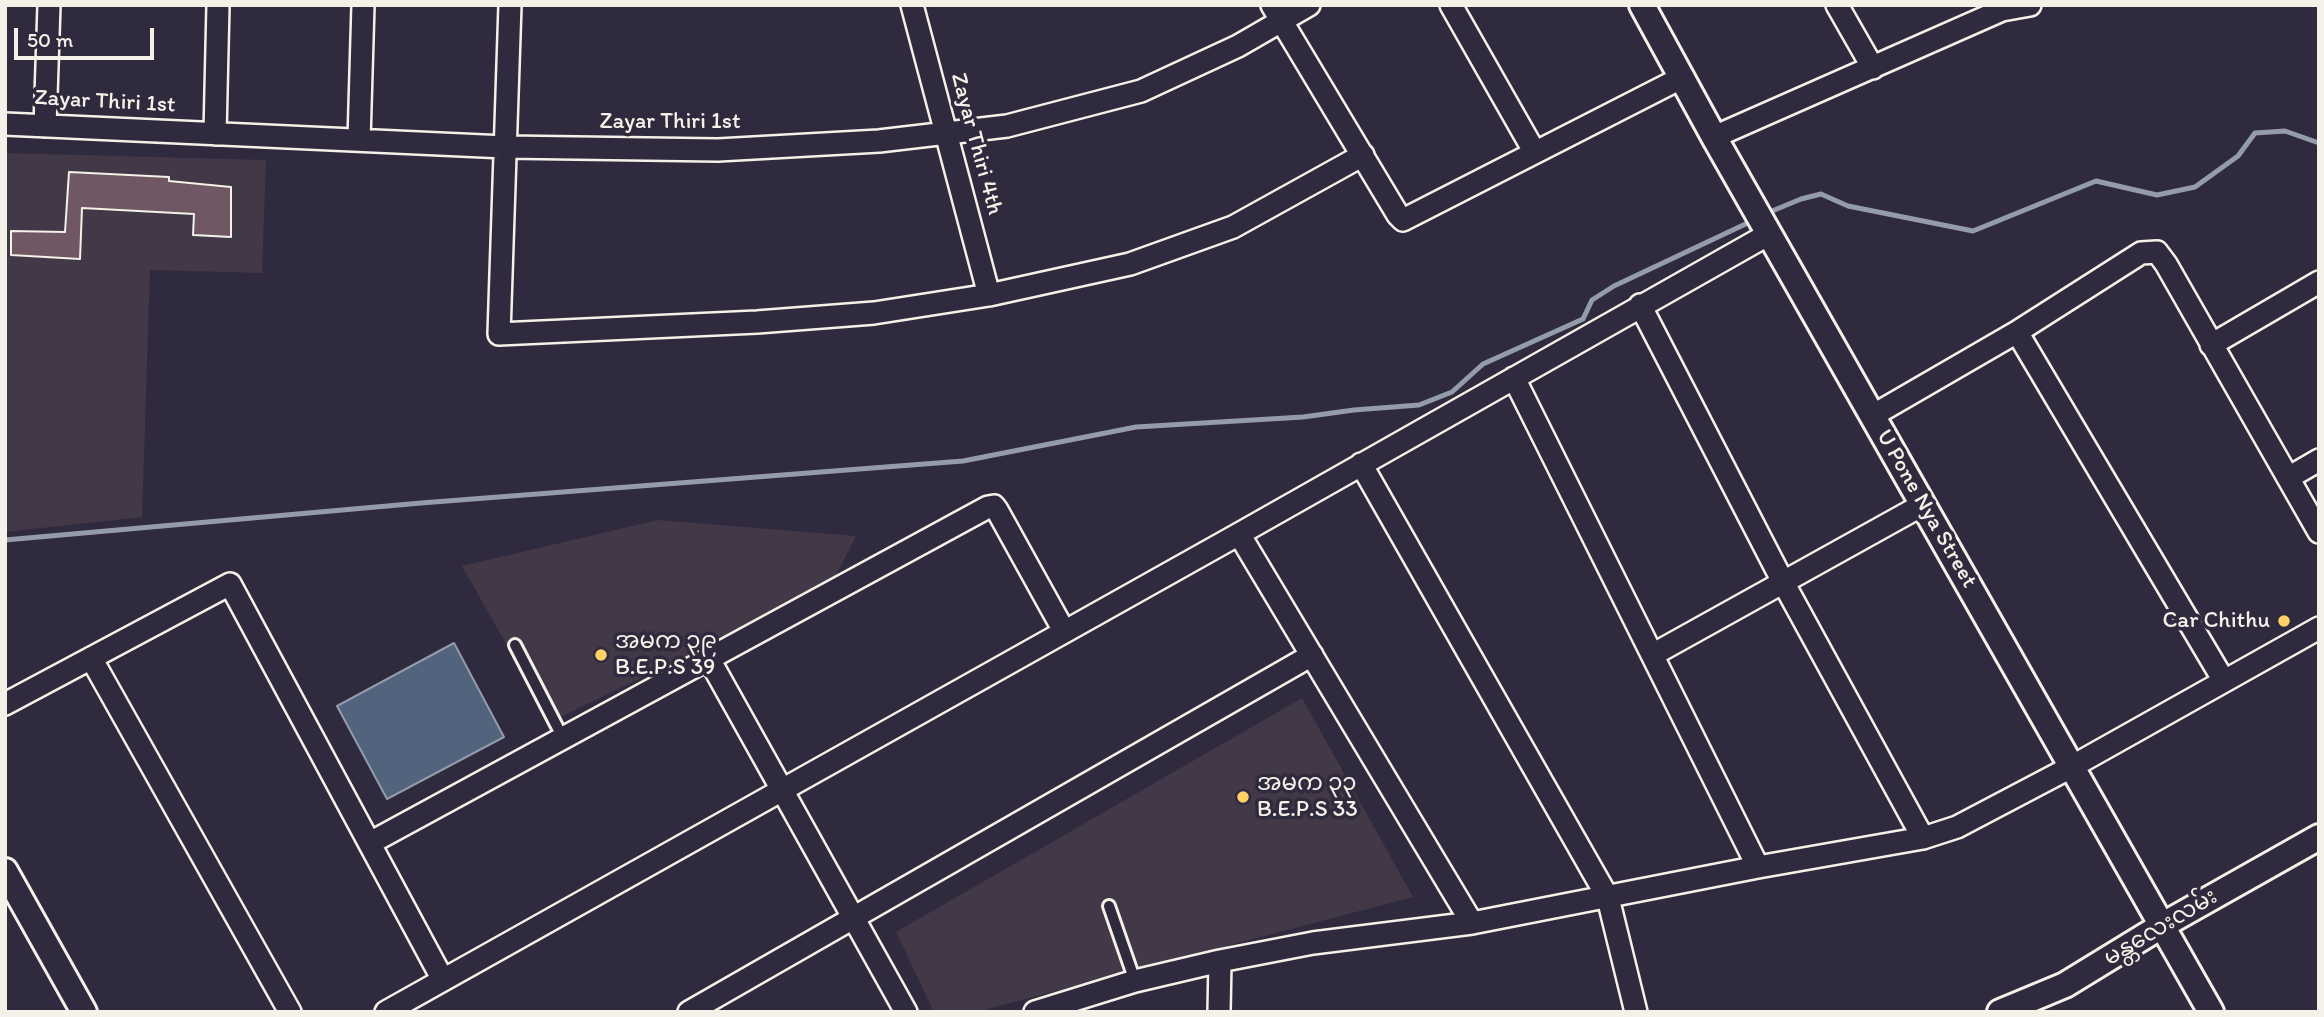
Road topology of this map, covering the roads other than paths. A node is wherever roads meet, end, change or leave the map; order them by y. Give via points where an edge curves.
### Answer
1 (49, 5) edge
2 (218, 5) edge
3 (363, 5) edge
4 (510, 5) edge
5 (912, 5) edge
6 (1310, 5) edge
7 (1451, 5) edge
8 (1642, 5) edge
9 (1837, 5) edge
10 (2030, 5) edge
11 (2001, 7) edge
12 (1277, 14) edge
13 (1873, 68) junction
14 (1683, 77) junction
15 (5, 124) edge
16 (45, 126) junction
17 (946, 133) junction
18 (215, 134) junction
19 (1714, 137) junction
20 (359, 141) junction
21 (505, 147) junction
22 (1534, 151) junction
23 (1363, 155) junction
24 (1769, 234) junction
25 (2319, 282) edge
26 (989, 295) junction
27 (1640, 305) junction
28 (2017, 332) junction
29 (2211, 345) junction
30 (1514, 378) junction
31 (1872, 416) junction
32 (2319, 460) edge
33 (1361, 464) junction
34 (2288, 478) junction
35 (1924, 504) junction
36 (2319, 532) edge
37 (1239, 534) junction
38 (1783, 582) junction
39 (2319, 628) edge
40 (1063, 631) junction
41 (516, 645) dead end
42 (1654, 654) junction
43 (1312, 655) junction
44 (91, 658) junction
45 (709, 659) junction
46 (2224, 681) junction
47 (5, 704) edge
48 (563, 738) junction
49 (2073, 766) junction
50 (781, 789) junction
51 (2319, 837) edge
52 (1923, 838) junction
53 (370, 844) junction
54 (1758, 867) junction
55 (5, 871) edge
56 (1608, 898) junction
57 (1109, 906) dead end
58 (854, 919) junction
59 (1472, 923) junction
60 (2163, 925) junction
61 (1220, 961) junction
62 (443, 979) junction
63 (1135, 981) junction
64 (81, 1011) edge
65 (290, 1012) edge
66 (386, 1012) edge
67 (689, 1012) edge
68 (906, 1012) edge
69 (1035, 1012) edge
70 (1219, 1012) edge
71 (1636, 1012) edge
72 (2000, 1012) edge
73 (2211, 1012) edge

1 - 16 street
2 - 18 street
3 - 20 street
4 - 21 street
5 - 17 street, Zayar Thiri 4th
6 - 12 street, Zayar Thiri 1st
7 - 22 street
8 - 14 street, U Pone Nya Street
9 - 13 street
10 - 11 street
11 - 13 street
12 - 17 street, Zayar Thiri 1st via 1238,46 1141,91 1007,126
12 - 23 street
13 - 19 street
14 - 19 street, U Pone Nya Street
14 - 22 street
15 - 16 street, Zayar Thiri 1st
16 - 18 street, Zayar Thiri 1st
17 - 21 street, Zayar Thiri 1st via 718,150
17 - 26 street, Zayar Thiri 4th
18 - 20 street, Zayar Thiri 1st
19 - 24 street, U Pone Nya Street
20 - 21 street, Zayar Thiri 1st
21 - 26 street via 499,334 861,314
22 - 23 street via 1403,220
23 - 26 street via 1233,227 1130,264
24 - 27 street
24 - 31 street, U Pone Nya Street
25 - 29 street
27 - 30 street
27 - 38 street
28 - 29 street via 2141,253 2157,252
28 - 31 street
28 - 46 street
29 - 34 street
30 - 33 street
30 - 42 street
31 - 35 street, U Pone Nya Street
32 - 34 street
33 - 37 street
33 - 56 street
34 - 36 street
35 - 38 street
35 - 49 street, U Pone Nya Street
37 - 40 street
37 - 43 street
38 - 42 street
38 - 52 street
39 - 46 street
40 - 45 street via 994,506
40 - 50 street
41 - 48 lane
42 - 54 street
43 - 58 street
43 - 59 street
44 - 47 street
44 - 53 street via 230,584
44 - 65 street
45 - 48 street
45 - 50 street
46 - 49 street
48 - 53 street
49 - 52 street via 1957,827
49 - 60 street, U Pone Nya Street
50 - 58 street
50 - 62 street
51 - 60 street, မန္တလေးလမ်း
52 - 54 street
53 - 62 street
54 - 56 street
55 - 64 street
56 - 59 street
56 - 71 street
57 - 63 lane
58 - 67 street
58 - 68 street
59 - 61 street via 1313,943
60 - 72 street, မန္တလေးလမ်း via 2065,985
60 - 73 street, U Pone Nya Street
61 - 63 street
61 - 70 street
62 - 66 street
63 - 69 street

